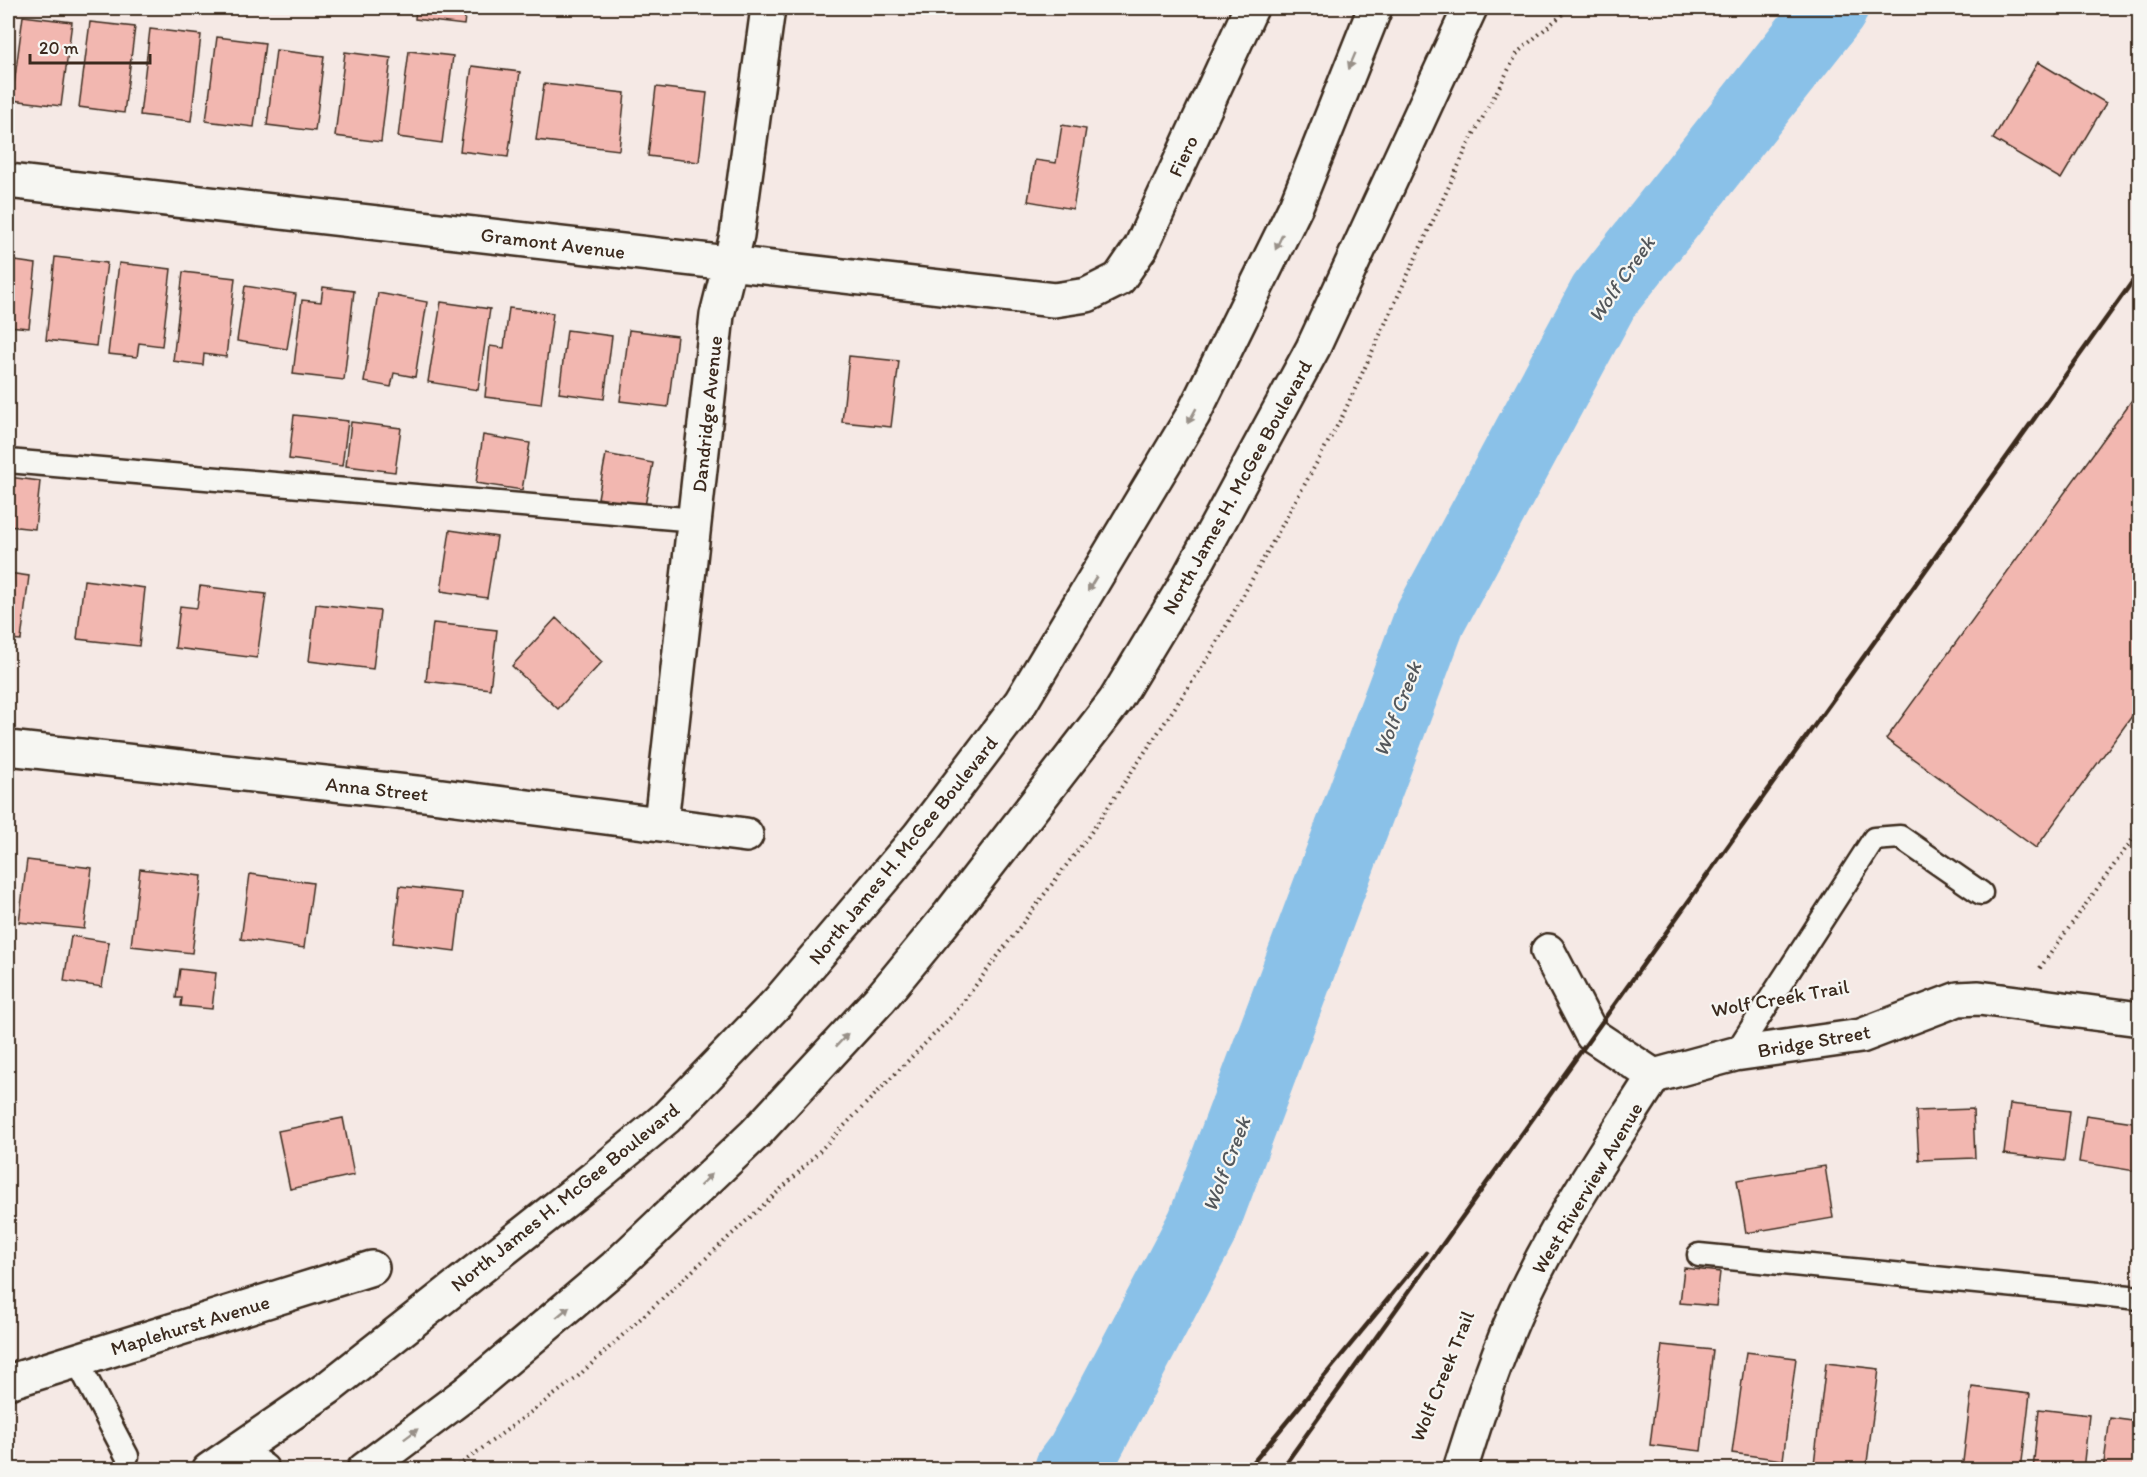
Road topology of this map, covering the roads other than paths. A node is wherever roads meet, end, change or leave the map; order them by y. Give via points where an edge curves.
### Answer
1 (768, 8) edge
2 (1251, 8) edge
3 (1375, 8) edge
4 (1470, 8) edge
5 (8, 181) edge
6 (730, 264) junction
7 (1097, 290) joint
8 (8, 461) edge
9 (696, 520) junction
10 (8, 748) edge
11 (661, 823) junction
12 (746, 835) dead end
13 (1981, 893) dead end
14 (1548, 951) dead end
15 (2139, 1019) edge
16 (1735, 1054) junction
17 (1654, 1076) junction
18 (1699, 1255) dead end
19 (372, 1268) dead end
20 (2139, 1298) edge
21 (76, 1359) junction
22 (8, 1382) edge
23 (127, 1455) dead end
24 (249, 1461) edge
25 (209, 1470) edge
26 (364, 1470) edge
27 (1460, 1470) edge

1 - 6 street, Dandridge Avenue
2 - 7 street, Fiero via 1141,247 1119,279
3 -> 24 street, North James H. McGee Boulevard via 1296,206 1193,415 1021,702 919,836 778,1002 666,1118 337,1381
26 -> 4 street, North James H. McGee Boulevard via 465,1394 615,1268 755,1134 888,990 1115,701 1182,590 1313,348
5 - 6 street, Gramont Avenue
6 - 7 street, Gramont Avenue via 1054,300
6 - 9 street, Dandridge Avenue via 717,315
8 - 9 lane
9 - 11 street, Dandridge Avenue
10 - 11 street, Anna Street
11 - 12 street, Anna Street
13 - 16 lane via 1900,837 1874,839
14 - 17 street via 1592,1035
15 - 16 street, Bridge Street via 1958,999 1861,1036
16 - 17 street, Bridge Street
17 - 27 street, West Riverview Avenue via 1565,1217 1524,1294 1488,1384
18 - 20 lane
19 - 21 street, Maplehurst Avenue
21 - 22 street, Maplehurst Avenue
21 - 23 lane
24 - 25 street, North James H. McGee Boulevard

